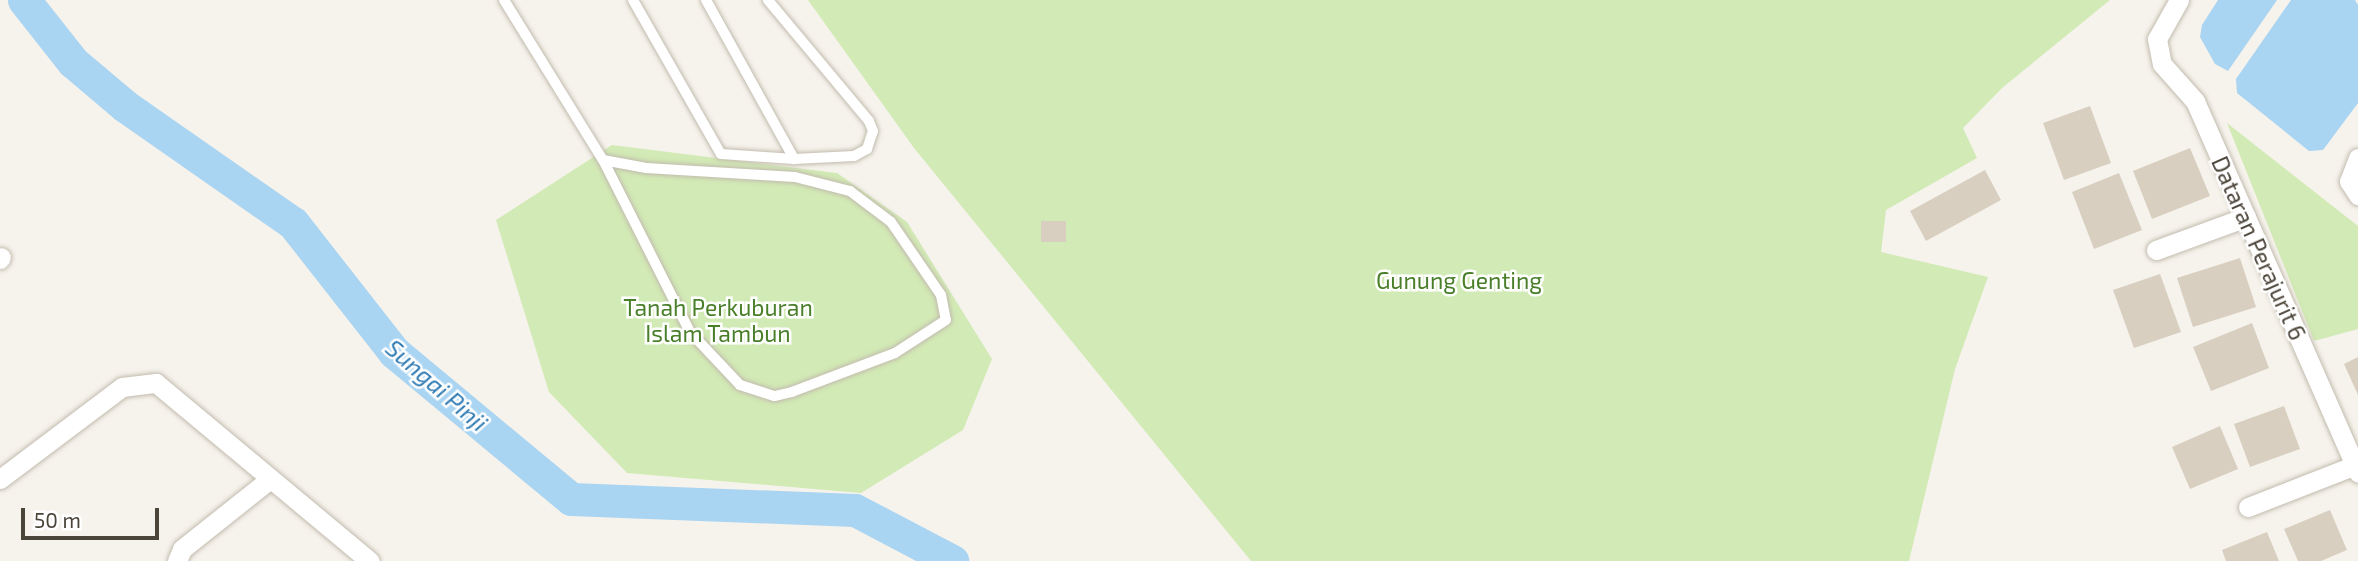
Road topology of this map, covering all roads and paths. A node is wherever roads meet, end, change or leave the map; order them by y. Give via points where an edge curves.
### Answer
1 (504, 0) edge
2 (634, 0) edge
3 (706, 0) edge
4 (768, 0) edge
5 (2179, 0) edge
6 (2358, 158) edge
7 (794, 159) junction
8 (603, 160) junction
9 (2358, 195) edge
10 (2246, 217) junction
11 (2156, 250) dead end
12 (2356, 469) edge
13 (0, 479) edge
14 (270, 479) junction
15 (2248, 507) dead end
16 (177, 561) edge
17 (370, 561) edge

1 - 8 lane
2 - 7 lane via 720,154
3 - 7 lane
4 - 7 lane via 873,131 867,149 854,156
5 - 10 street, Dataran Perajurit 6 via 2160,30 2157,52 2195,101
6 - 9 street via 2349,181
8 - 8 lane via 646,168 795,177 850,191 891,222 941,295 946,320 895,353 792,392 774,396 740,385 690,332
10 - 11 street
10 - 12 street, Dataran Perajurit 6
12 - 15 street
13 - 14 street via 104,398 141,382 156,383
14 - 16 street via 182,549
14 - 17 street

